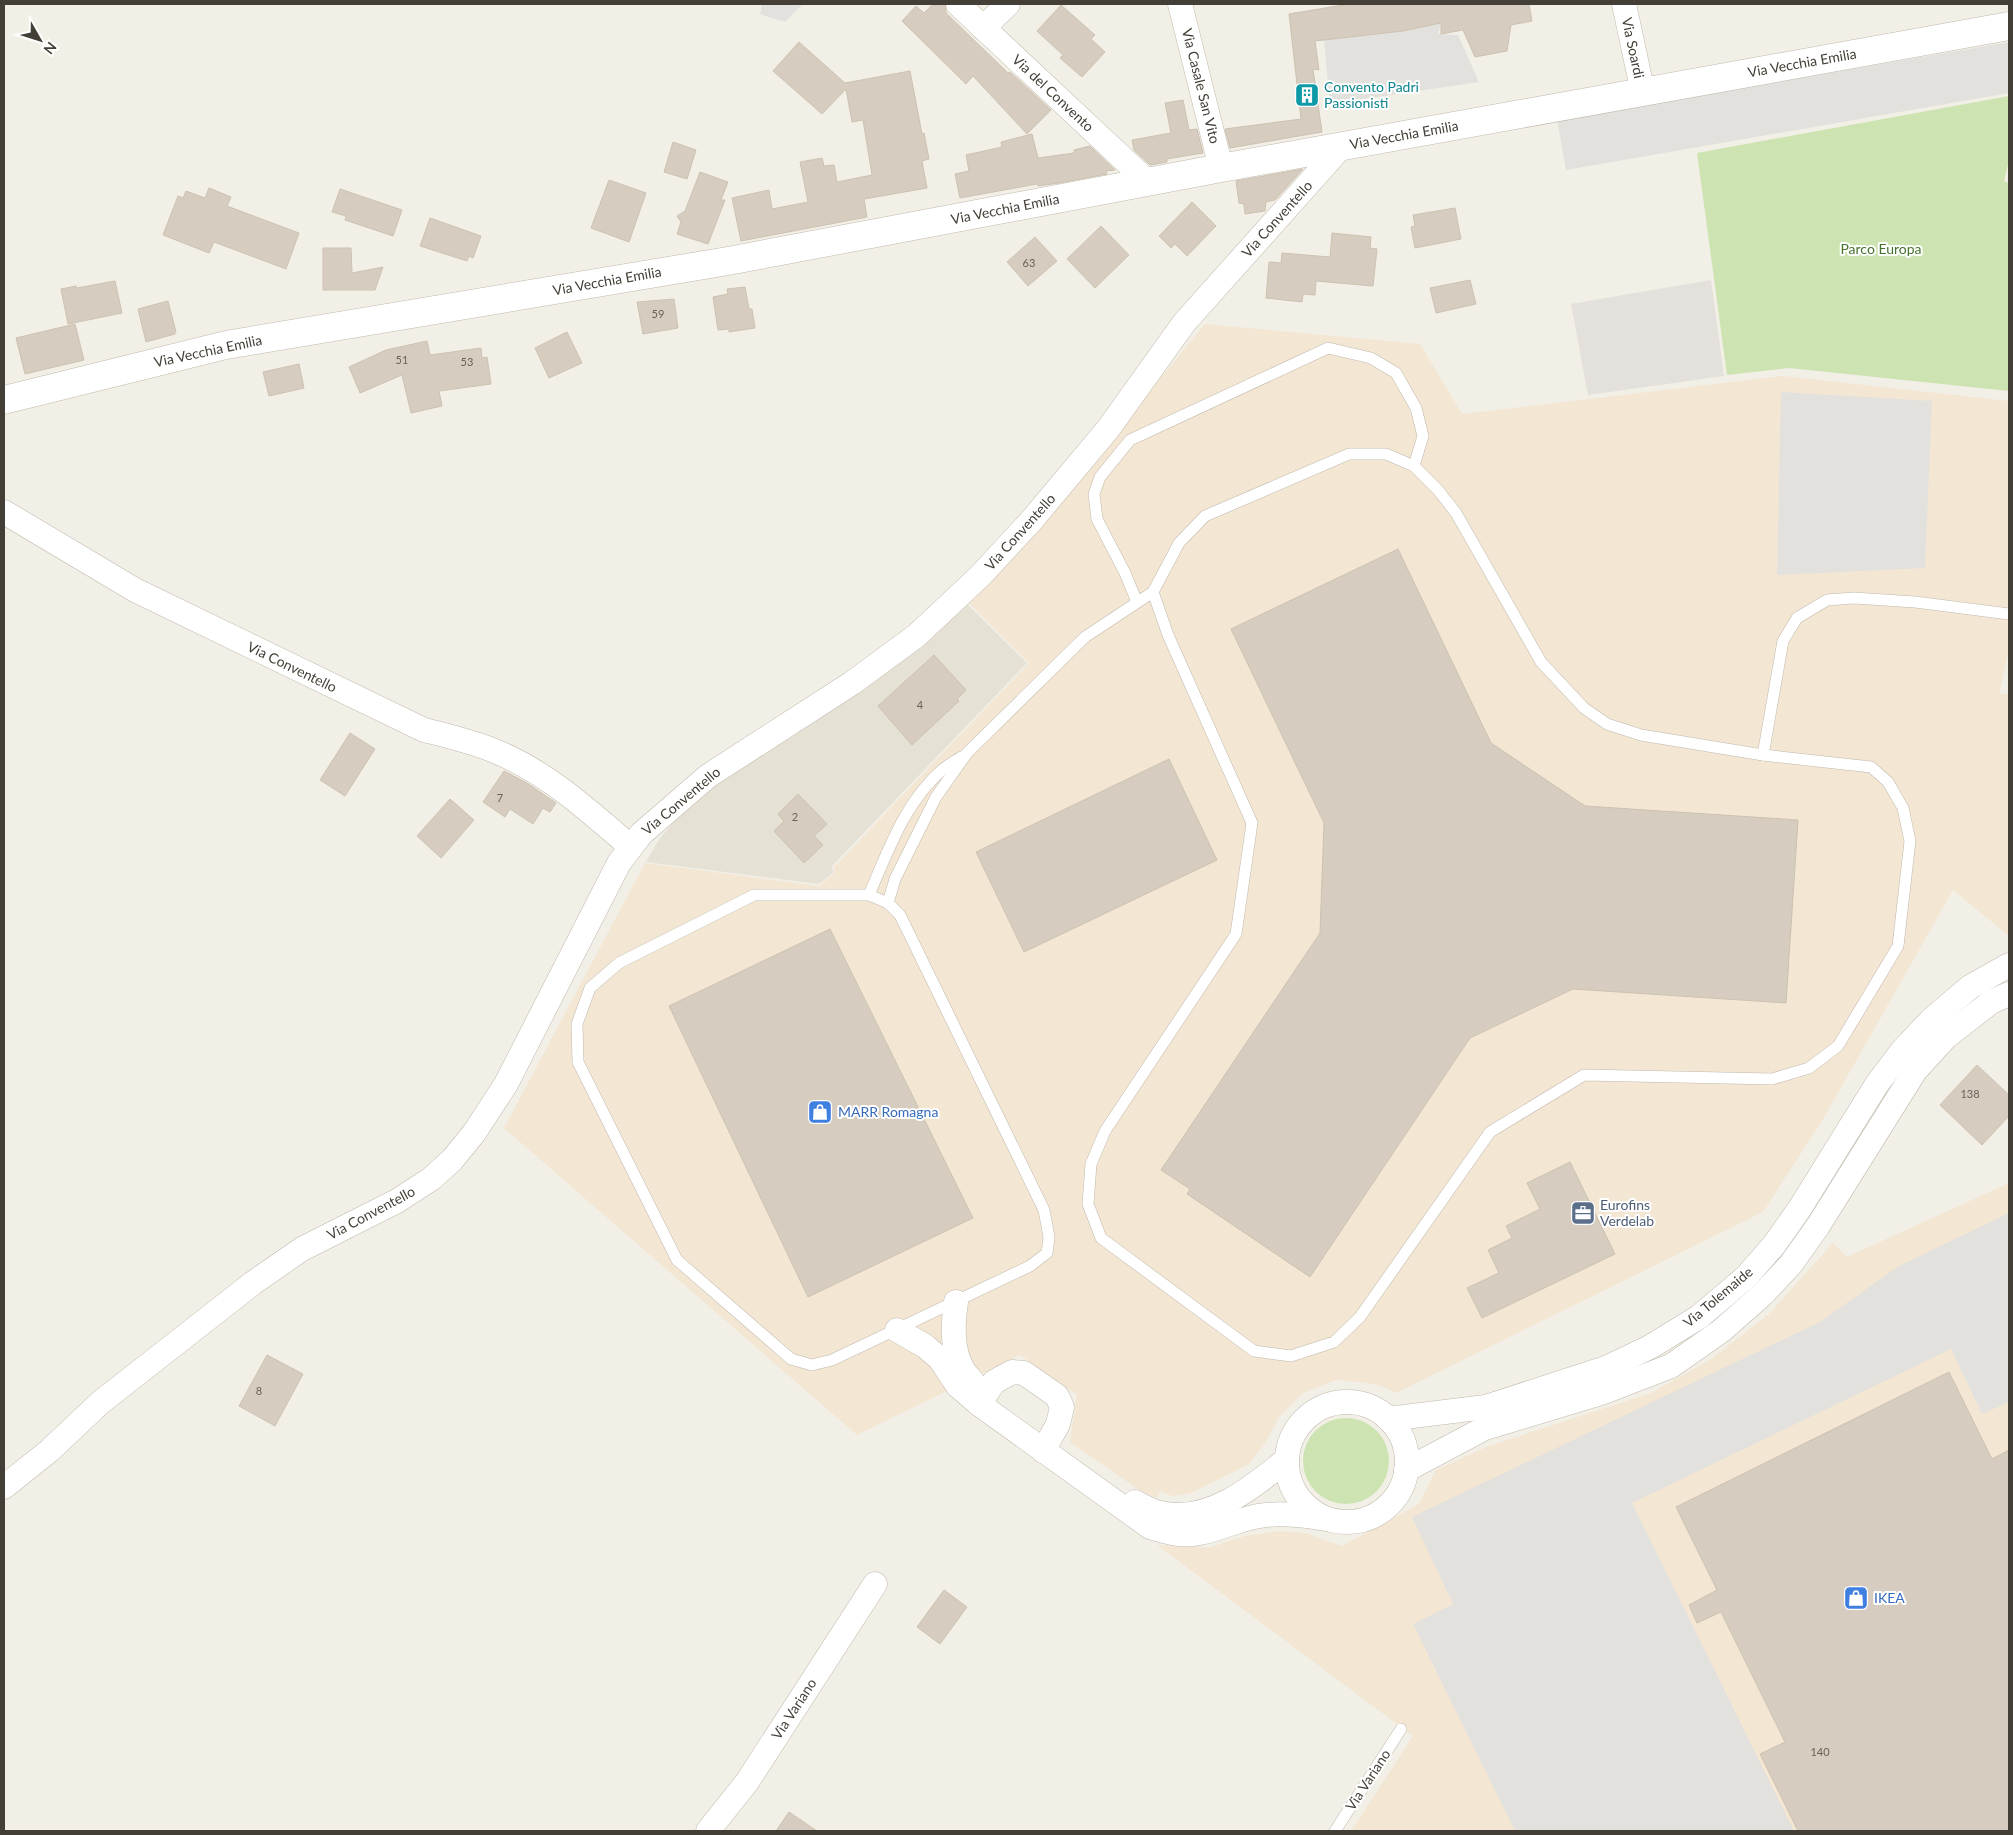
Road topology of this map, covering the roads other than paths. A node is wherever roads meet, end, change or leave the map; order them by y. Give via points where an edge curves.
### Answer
1 (958, 4) edge
2 (1008, 4) edge
3 (1180, 4) edge
4 (1624, 4) edge
5 (2009, 26) edge
6 (983, 28) junction
7 (1643, 92) junction
8 (1342, 146) junction
9 (1221, 168) junction
10 (1148, 182) junction
11 (4, 400) edge
12 (1414, 466) junction
13 (4, 512) edge
14 (1153, 592) junction
15 (1137, 602) junction
16 (2009, 614) edge
17 (967, 753) junction
18 (1763, 755) junction
19 (631, 846) junction
20 (869, 895) junction
21 (888, 903) junction
22 (2009, 965) edge
23 (2009, 994) edge
24 (956, 1302) junction
25 (897, 1330) junction
26 (982, 1400) junction
27 (1388, 1419) junction
28 (1046, 1446) junction
29 (1287, 1459) junction
30 (1406, 1470) junction
31 (4, 1487) edge
32 (1327, 1519) junction
33 (875, 1584) dead end
34 (1401, 1729) dead end
35 (708, 1831) edge
36 (1335, 1831) edge

1 - 6 street, Via del Convento
2 - 6 street
3 - 9 street, Via Casale San Vito
4 - 7 street, Via Soardi
5 - 7 street, Via Vecchia Emilia
6 - 10 street, Via del Convento
7 - 8 street, Via Vecchia Emilia
8 - 9 street, Via Vecchia Emilia
8 - 19 street, Via Conventello via 1184,323 1108,429 980,576 916,636 852,683 708,776
9 - 10 street, Via Vecchia Emilia
10 - 11 street, Via Vecchia Emilia via 728,261 226,345
12 - 14 lane via 1386,454 1349,454 1205,516 1179,542
12 - 15 lane via 1423,436 1416,408 1396,373 1371,358 1328,348 1130,440 1100,477 1094,494 1097,519
12 - 18 lane via 1456,513 1541,662 1584,708 1606,724 1640,735
13 - 19 street, Via Conventello via 135,590 424,730 497,752 520,763 554,785
14 - 15 lane
14 - 18 lane via 1168,635 1252,823 1236,934 1105,1131 1091,1164 1088,1204 1101,1238 1254,1351 1291,1356 1334,1342 1360,1317 1490,1132 1584,1075 1772,1079 1809,1068 1838,1046 1898,946 1910,841 1903,808 1888,782 1871,767
15 - 17 lane via 1085,637
16 - 18 lane via 1916,602 1854,598 1827,600 1797,618 1783,642
17 - 20 lane via 942,770 911,805
17 - 21 lane via 936,797 895,879
19 - 31 street, Via Conventello via 619,863 506,1084 452,1160 431,1179 396,1201 302,1249 253,1283 101,1402 49,1451
20 - 21 lane
20 - 25 lane via 754,895 619,963 590,988 577,1024 578,1062 677,1260 792,1359 812,1365 832,1360
21 - 24 lane via 900,915 1044,1210 1049,1237 1047,1253 1030,1266
22 - 27 street, Via Tolemaide via 1970,987 1931,1020 1902,1051 1877,1084 1774,1245 1746,1277 1699,1317 1650,1347 1606,1368 1486,1407
23 - 30 street, Via Tolemaide via 1991,1002 1946,1037 1915,1071 1791,1264 1720,1332 1671,1366 1601,1393 1485,1428
24 - 25 lane
24 - 26 street via 954,1348 965,1375
25 - 26 street via 925,1346 940,1360 958,1386
26 - 28 street
26 - 28 street via 994,1382 1012,1372 1024,1373 1057,1396 1062,1407 1058,1424
27 - 29 street via 1372,1408 1353,1403 1325,1407 1301,1423 1291,1440
27 - 30 street via 1399,1433 1406,1451
28 - 29 street via 1126,1498 1158,1513 1184,1516 1219,1505 1255,1486
28 - 32 street via 1150,1527 1170,1533 1198,1534 1238,1520 1265,1515 1294,1514
29 - 32 street via 1289,1478 1297,1496 1310,1510
30 - 32 street via 1398,1493 1378,1513 1363,1520 1346,1522
33 - 35 street, Via Variano via 747,1782
34 - 36 lane, Via Variano

